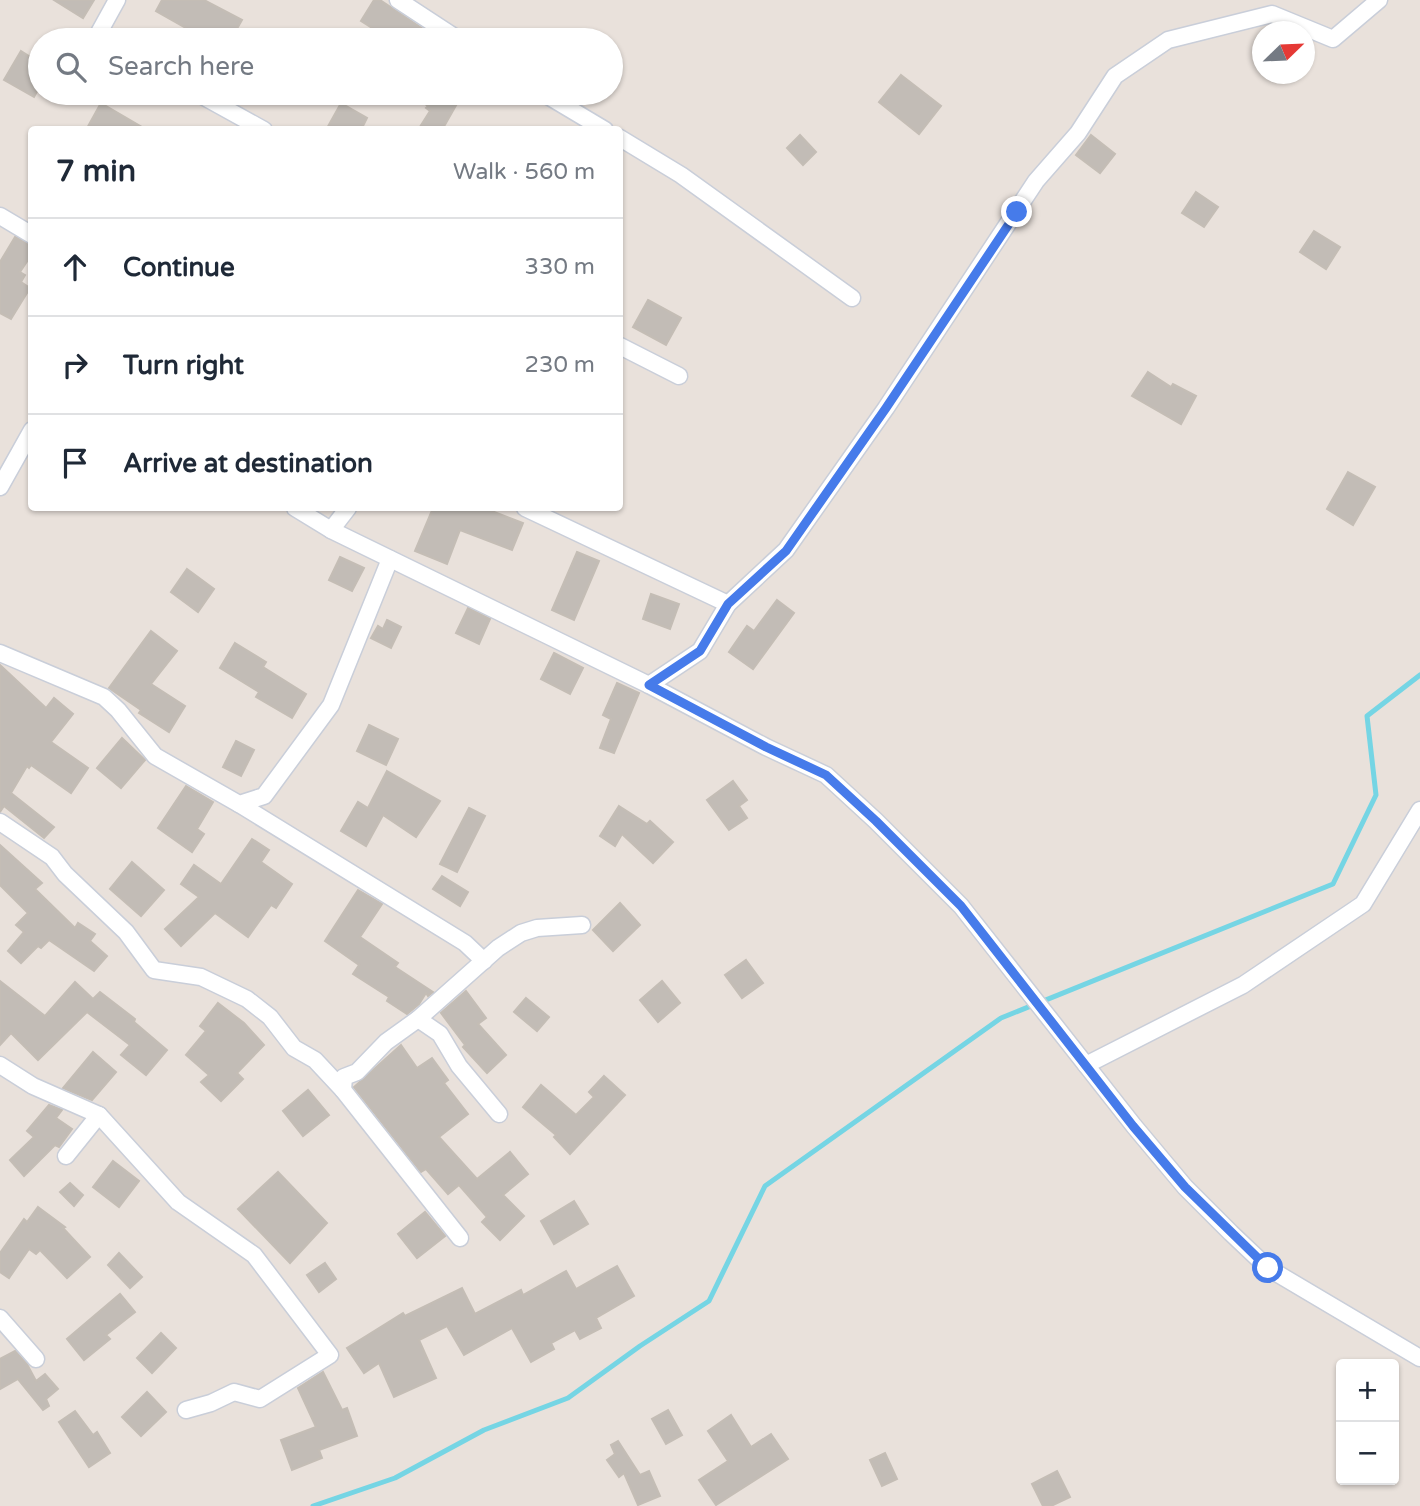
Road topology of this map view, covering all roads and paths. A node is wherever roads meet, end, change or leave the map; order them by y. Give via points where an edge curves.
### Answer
1 (117, 0) edge
2 (398, 0) edge
3 (1379, 0) edge
4 (102, 28) edge
5 (441, 28) edge
6 (219, 105) edge
7 (563, 105) edge
8 (257, 126) edge
9 (598, 126) edge
10 (623, 140) edge
11 (0, 216) edge
12 (28, 233) edge
13 (852, 298) dead end
14 (623, 348) edge
15 (679, 376) dead end
16 (28, 437) edge
17 (0, 487) edge
18 (300, 511) edge
19 (346, 511) edge
20 (531, 511) edge
21 (331, 530) junction
22 (390, 559) junction
23 (728, 604) junction
24 (0, 653) edge
25 (649, 685) junction
26 (239, 804) junction
27 (1420, 810) edge
28 (0, 822) edge
29 (582, 926) dead end
30 (484, 961) junction
31 (418, 1019) junction
32 (0, 1065) edge
33 (1086, 1065) junction
34 (343, 1090) junction
35 (499, 1114) dead end
36 (99, 1115) junction
37 (66, 1156) dead end
38 (460, 1238) dead end
39 (0, 1318) edge
40 (1420, 1358) edge
41 (36, 1359) dead end
42 (186, 1410) dead end

1 - 4 street
2 - 5 street
3 - 23 street via 1333,39 1272,14 1168,40 1115,76 1078,133 1036,181 786,551
6 - 8 street
7 - 9 street
10 - 13 street via 681,175
11 - 12 street
14 - 15 street
16 - 17 street
18 - 21 street
19 - 21 street
20 - 23 street
21 - 22 street
22 - 25 street
22 - 26 street via 331,705 264,796
23 - 25 street via 700,651
24 - 26 street via 104,697 155,756
25 - 33 street via 826,775 961,906
26 - 30 street via 465,943
27 - 33 street via 1363,904 1243,985
28 - 34 street via 52,857 126,932 154,970 201,977 247,999
29 - 30 street via 521,933
30 - 31 street
31 - 34 street via 386,1042 357,1072 344,1077
31 - 35 street via 440,1034 459,1066
32 - 36 street via 33,1086
33 - 40 street via 1185,1187 1268,1268
34 - 38 street
36 - 37 street
36 - 42 street via 177,1202 254,1255 330,1355 260,1399 234,1392
39 - 41 street

